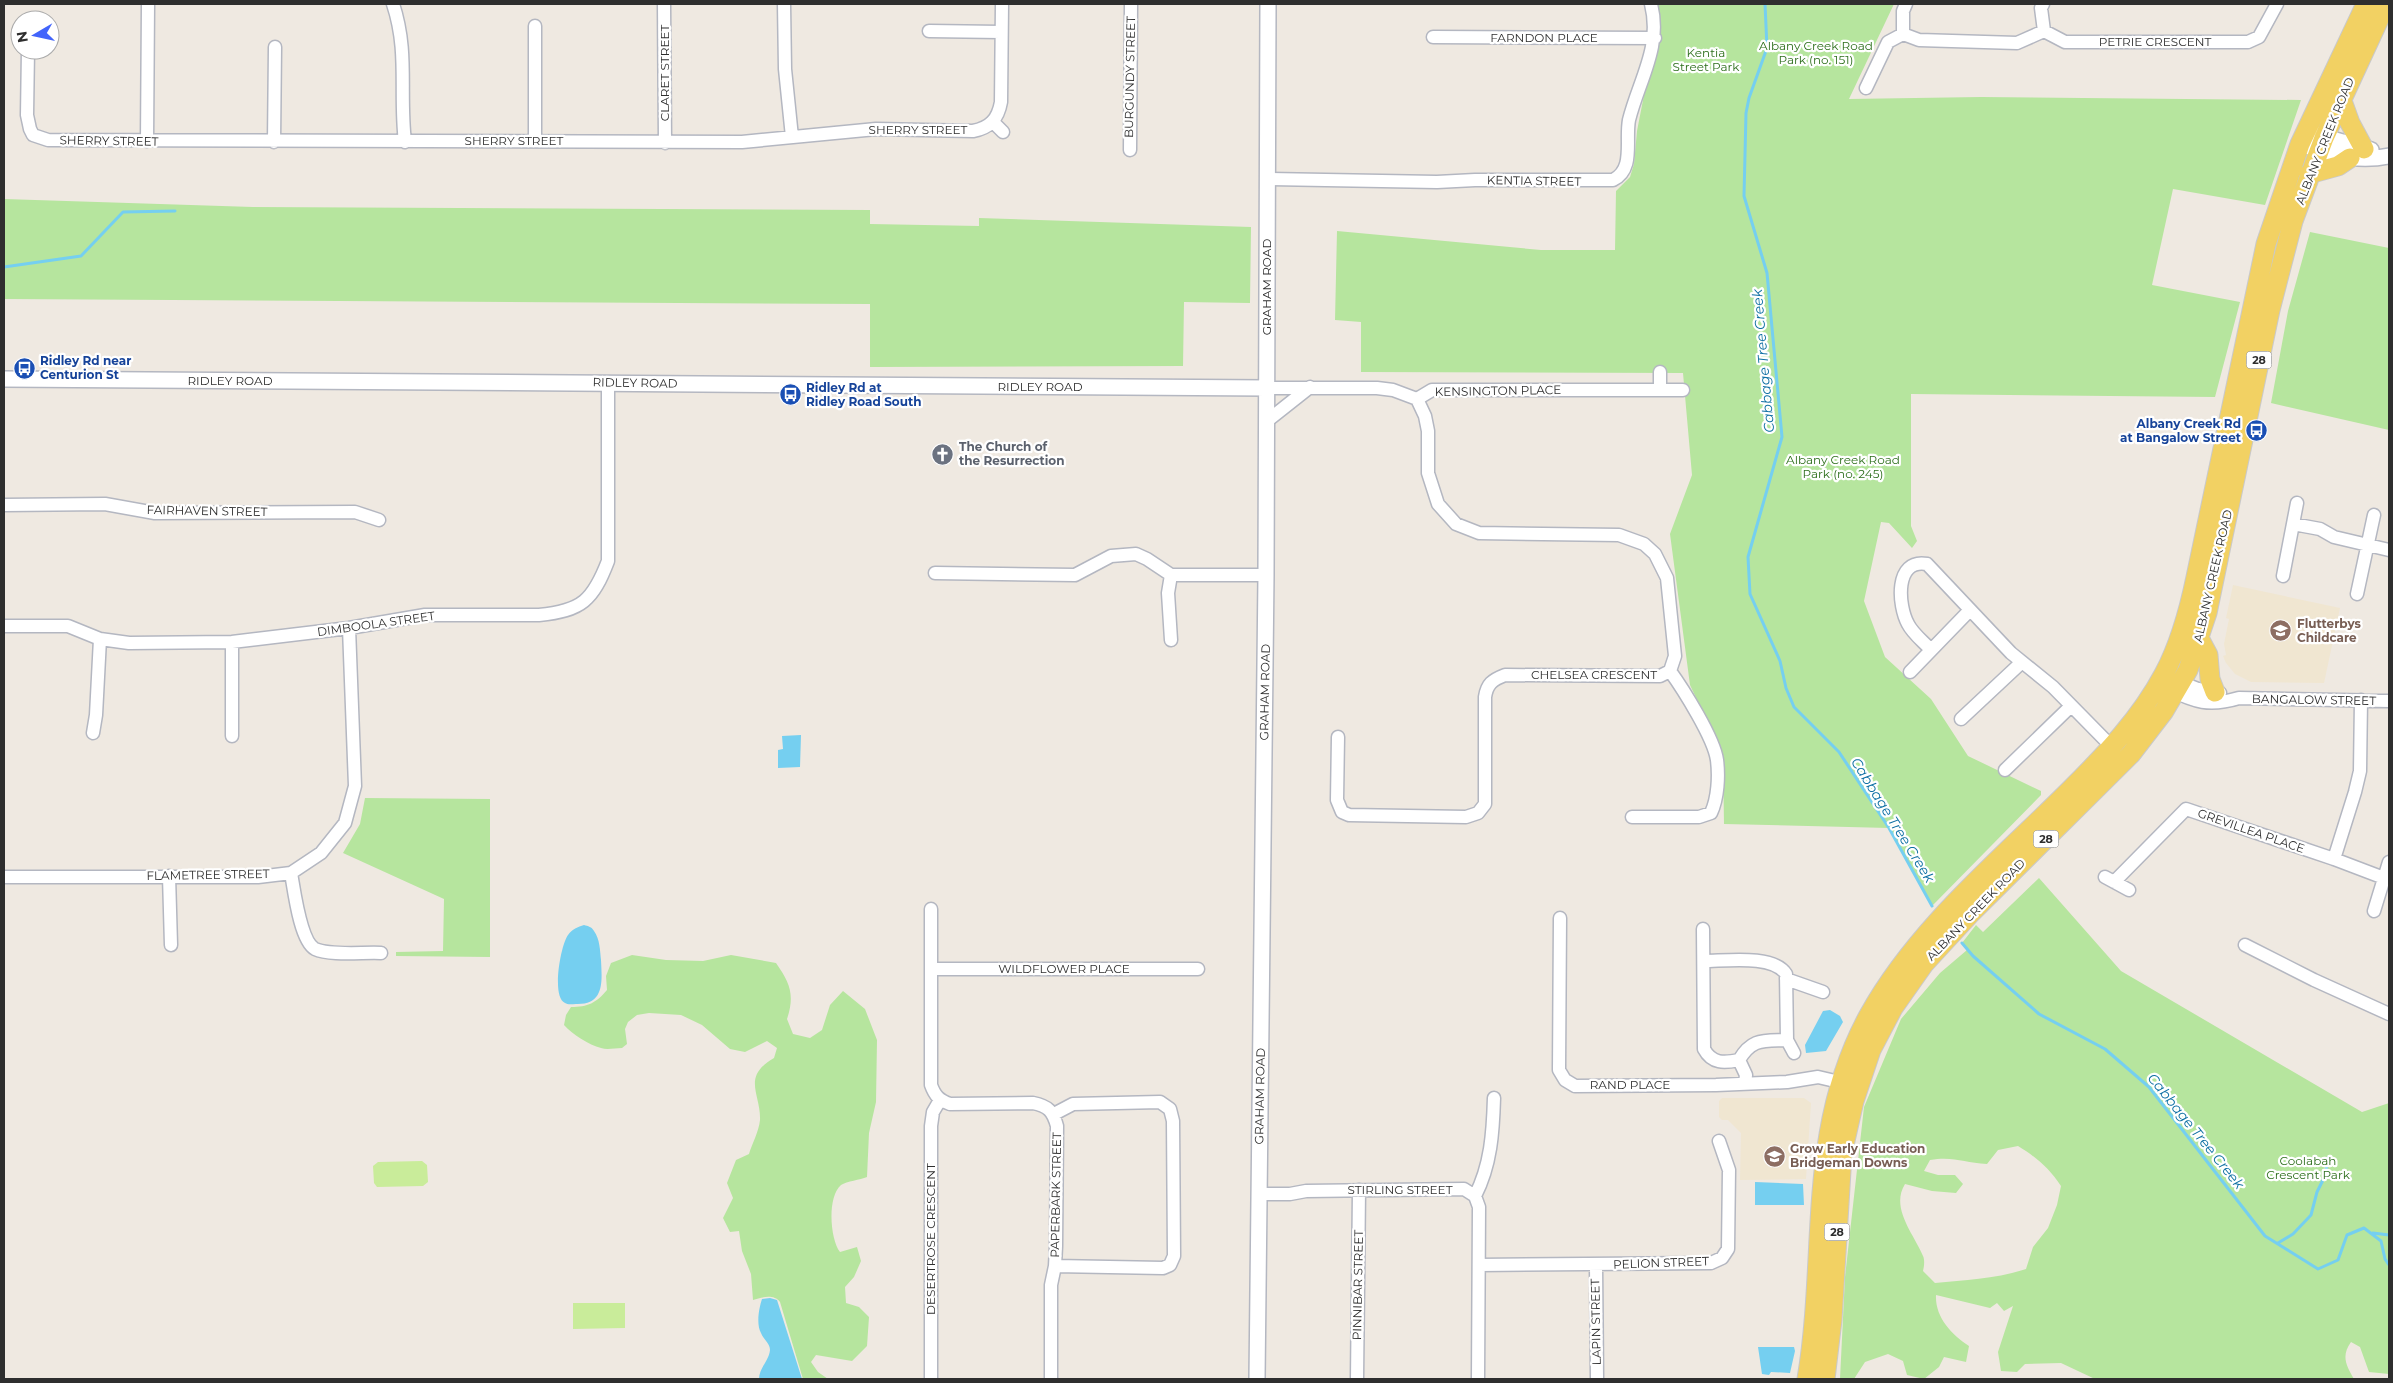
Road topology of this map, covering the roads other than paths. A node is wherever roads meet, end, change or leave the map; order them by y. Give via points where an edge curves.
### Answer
1 (148, 4) edge
2 (393, 4) edge
3 (664, 4) edge
4 (784, 4) edge
5 (1002, 4) edge
6 (1131, 4) edge
7 (1268, 4) edge
8 (1651, 4) edge
9 (1906, 4) edge
10 (2043, 4) edge
11 (2277, 4) edge
12 (2366, 4) edge
13 (2386, 4) edge
14 (535, 26) dead end
15 (929, 31) dead end
16 (2044, 31) junction
17 (1002, 32) junction
18 (1903, 34) junction
19 (1433, 37) dead end
20 (1654, 38) junction
21 (275, 47) dead end
22 (28, 60) edge
23 (1866, 88) dead end
24 (2341, 98) junction
25 (993, 122) junction
26 (1003, 132) dead end
27 (792, 136) junction
28 (2303, 138) junction
29 (535, 141) junction
30 (147, 142) junction
31 (274, 142) junction
32 (405, 142) junction
33 (664, 143) junction
34 (2321, 144) junction
35 (1130, 150) dead end
36 (2357, 153) junction
37 (2389, 156) edge
38 (2309, 174) junction
39 (1267, 179) junction
40 (1660, 372) dead end
41 (4, 379) edge
42 (608, 383) junction
43 (1310, 387) junction
44 (1267, 388) junction
45 (1660, 390) junction
46 (1683, 390) dead end
47 (1417, 399) junction
48 (1267, 421) junction
49 (2297, 503) dead end
50 (4, 504) edge
51 (2374, 515) dead end
52 (379, 520) dead end
53 (2293, 524) junction
54 (2368, 545) junction
55 (2389, 550) edge
56 (935, 573) dead end
57 (1171, 575) junction
58 (1266, 575) junction
59 (2283, 576) dead end
60 (2358, 594) dead end
61 (1970, 610) junction
62 (4, 626) edge
63 (349, 628) junction
64 (100, 639) junction
65 (1171, 640) dead end
66 (2200, 640) junction
67 (232, 642) junction
68 (1931, 650) junction
69 (2022, 662) junction
70 (1670, 671) junction
71 (1910, 672) dead end
72 (2161, 680) junction
73 (2178, 688) junction
74 (2214, 692) junction
75 (2239, 698) junction
76 (2361, 700) junction
77 (2389, 701) edge
78 (2071, 706) junction
79 (1961, 719) dead end
80 (93, 733) dead end
81 (232, 736) dead end
82 (1338, 737) dead end
83 (2112, 747) junction
84 (2005, 770) dead end
85 (1632, 817) dead end
86 (2334, 859) junction
87 (2389, 862) edge
88 (291, 872) junction
89 (169, 876) junction
90 (4, 877) edge
91 (2384, 878) junction
92 (2129, 890) dead end
93 (931, 909) dead end
94 (2374, 911) dead end
95 (1560, 918) dead end
96 (1703, 929) dead end
97 (171, 945) dead end
98 (2245, 945) dead end
99 (381, 953) dead end
100 (1704, 961) junction
101 (931, 969) junction
102 (1198, 969) dead end
103 (1786, 979) junction
104 (1823, 992) dead end
105 (2389, 1014) edge
106 (1787, 1040) junction
107 (1794, 1053) dead end
108 (1739, 1060) junction
109 (1746, 1083) junction
110 (1849, 1084) junction
111 (1494, 1098) dead end
112 (940, 1100) junction
113 (1054, 1114) junction
114 (1719, 1141) dead end
115 (1359, 1190) junction
116 (1260, 1194) junction
117 (1475, 1196) junction
118 (1596, 1264) junction
119 (1480, 1265) junction
120 (1055, 1266) junction
121 (931, 1379) edge
122 (1051, 1379) edge
123 (1257, 1379) edge
124 (1357, 1379) edge
125 (1478, 1379) edge
126 (1597, 1379) edge
127 (1807, 1379) edge
128 (1825, 1379) edge

1 - 30 street
2 - 32 street via 402,35
3 - 33 street, CLARET STREET
4 - 27 street via 785,69
5 - 17 street
6 - 35 street, BURGUNDY STREET
7 - 39 street, GRAHAM ROAD
8 - 20 street, KENTIA STREET
9 - 18 street
10 - 16 street
11 - 16 street, PETRIE CRESCENT via 2259,37 2248,42 2066,42
12 - 28 main road, ALBANY CREEK ROAD / 28
13 - 24 main road, ALBANY CREEK ROAD / 28
14 - 29 street
15 - 17 street
16 - 18 street via 2017,43 1919,40
17 - 25 street via 1001,102
18 - 23 street via 1888,42
19 - 20 street, FARNDON PLACE
20 - 39 street, KENTIA STREET via 1629,121 1626,169 1613,180 1438,182
21 - 31 street
22 - 30 street, SHERRY STREET via 30,138
24 - 34 main road, ALBANY CREEK ROAD / 28
24 - 36 main road
25 - 26 street
25 - 27 street, SHERRY STREET via 973,131 876,129
27 - 33 street, SHERRY STREET via 742,142
28 - 34 street
28 - 72 main road, ALBANY CREEK ROAD / 28 via 2261,261 2192,597 2177,647
29 - 32 street, SHERRY STREET
29 - 33 street, SHERRY STREET
30 - 31 street, SHERRY STREET
31 - 32 street, SHERRY STREET
34 - 36 street
34 - 38 main road, ALBANY CREEK ROAD / 28
36 - 37 street
36 - 38 main road via 2338,166
38 - 66 main road, ALBANY CREEK ROAD / 28 via 2290,231 2270,310
39 - 44 street, GRAHAM ROAD
40 - 45 street
41 - 42 street, RIDLEY ROAD
42 - 44 street, RIDLEY ROAD
42 - 63 street, DIMBOOLA STREET via 608,561 591,595 575,607 556,613 425,615
43 - 44 street, KENSINGTON PLACE
43 - 47 street, KENSINGTON PLACE via 1377,388
43 - 48 street
44 - 48 street, GRAHAM ROAD
45 - 46 street, KENSINGTON PLACE
45 - 47 street, KENSINGTON PLACE via 1432,390
47 - 70 street, CHELSEA CRESCENT via 1428,431 1428,473 1438,504 1456,524 1479,533 1619,535 1644,544 1655,554 1667,578 1675,656
48 - 58 street, GRAHAM ROAD
49 - 53 street
50 - 52 street, FAIRHAVEN STREET via 105,504 155,513 355,512
51 - 54 street
53 - 54 street via 2320,528 2334,537
53 - 59 street
54 - 55 street
54 - 60 street
56 - 57 street via 1075,575 1111,556 1136,554
57 - 58 street
57 - 65 street via 1168,593
58 - 116 street, GRAHAM ROAD
61 - 68 street
61 - 68 street via 1927,564 1911,566 1904,574 1900,589 1904,616
61 - 69 street
62 - 64 street, DIMBOOLA STREET via 68,626
63 - 67 street, DIMBOOLA STREET
63 - 88 street, FLAMETREE STREET via 355,786 345,823 334,839 321,853
64 - 67 street, DIMBOOLA STREET via 129,643
64 - 80 street
66 - 73 main road, ALBANY CREEK ROAD / 28
66 - 74 main road via 2208,656
67 - 81 street
68 - 71 street
69 - 78 street
69 - 79 street
70 - 82 street, CHELSEA CRESCENT via 1660,676 1504,675 1493,680 1485,697 1484,804 1478,812 1466,817 1349,815 1342,812 1337,800
70 - 85 street via 1682,686 1712,746 1717,761 1716,803 1711,813 1699,818
72 - 73 street, BANGALOW STREET
72 - 83 main road, ALBANY CREEK ROAD / 28
73 - 74 street, BANGALOW STREET
73 - 75 street, BANGALOW STREET via 2206,703 2220,704
73 - 110 main road, ALBANY CREEK ROAD / 28 via 2131,754 1924,964
74 - 75 street, BANGALOW STREET
75 - 76 street, BANGALOW STREET
76 - 77 street, BANGALOW STREET
76 - 86 street via 2360,771
78 - 83 street
78 - 84 street
83 - 110 main road, ALBANY CREEK ROAD / 28 via 1912,951 1870,1013 1854,1048
86 - 91 street, GREVILLEA PLACE
86 - 92 street, GREVILLEA PLACE via 2186,808 2109,880
87 - 91 street
88 - 89 street, FLAMETREE STREET via 258,877
88 - 99 street via 305,936 314,948 327,952
89 - 90 street, FLAMETREE STREET
89 - 97 street
91 - 94 street
93 - 101 street
95 - 109 street, RAND PLACE via 1559,1070 1565,1080 1575,1086
96 - 100 street
98 - 105 street
100 - 103 street via 1770,962 1782,969
100 - 108 street via 1704,1049 1717,1062
101 - 102 street, WILDFLOWER PLACE
101 - 112 street via 931,1085
103 - 104 street
103 - 106 street
106 - 107 street
106 - 108 street via 1754,1043
108 - 109 street
109 - 110 street, RAND PLACE via 1818,1077
110 - 127 main road, ALBANY CREEK ROAD / 28 via 1832,1112 1824,1161 1814,1331
110 - 128 main road, ALBANY CREEK ROAD / 28
111 - 117 street via 1490,1153
112 - 113 street, PAPERBARK STREET via 950,1104 1033,1103 1046,1106
112 - 121 street, DESERTROSE CRESCENT via 930,1126
113 - 120 street, PAPERBARK STREET via 1057,1126
113 - 120 street via 1073,1104 1160,1102 1170,1109 1174,1121 1174,1256 1170,1265 1163,1268
114 - 118 street, PELION STREET via 1729,1170 1728,1249 1722,1258 1711,1263
115 - 116 street, STIRLING STREET
115 - 117 street, STIRLING STREET via 1464,1189
115 - 124 street, PINNIBAR STREET
116 - 123 street, GRAHAM ROAD
117 - 119 street via 1479,1207
118 - 119 street, PELION STREET
118 - 126 street, LAPIN STREET
119 - 125 street
120 - 122 street, PAPERBARK STREET via 1051,1285

